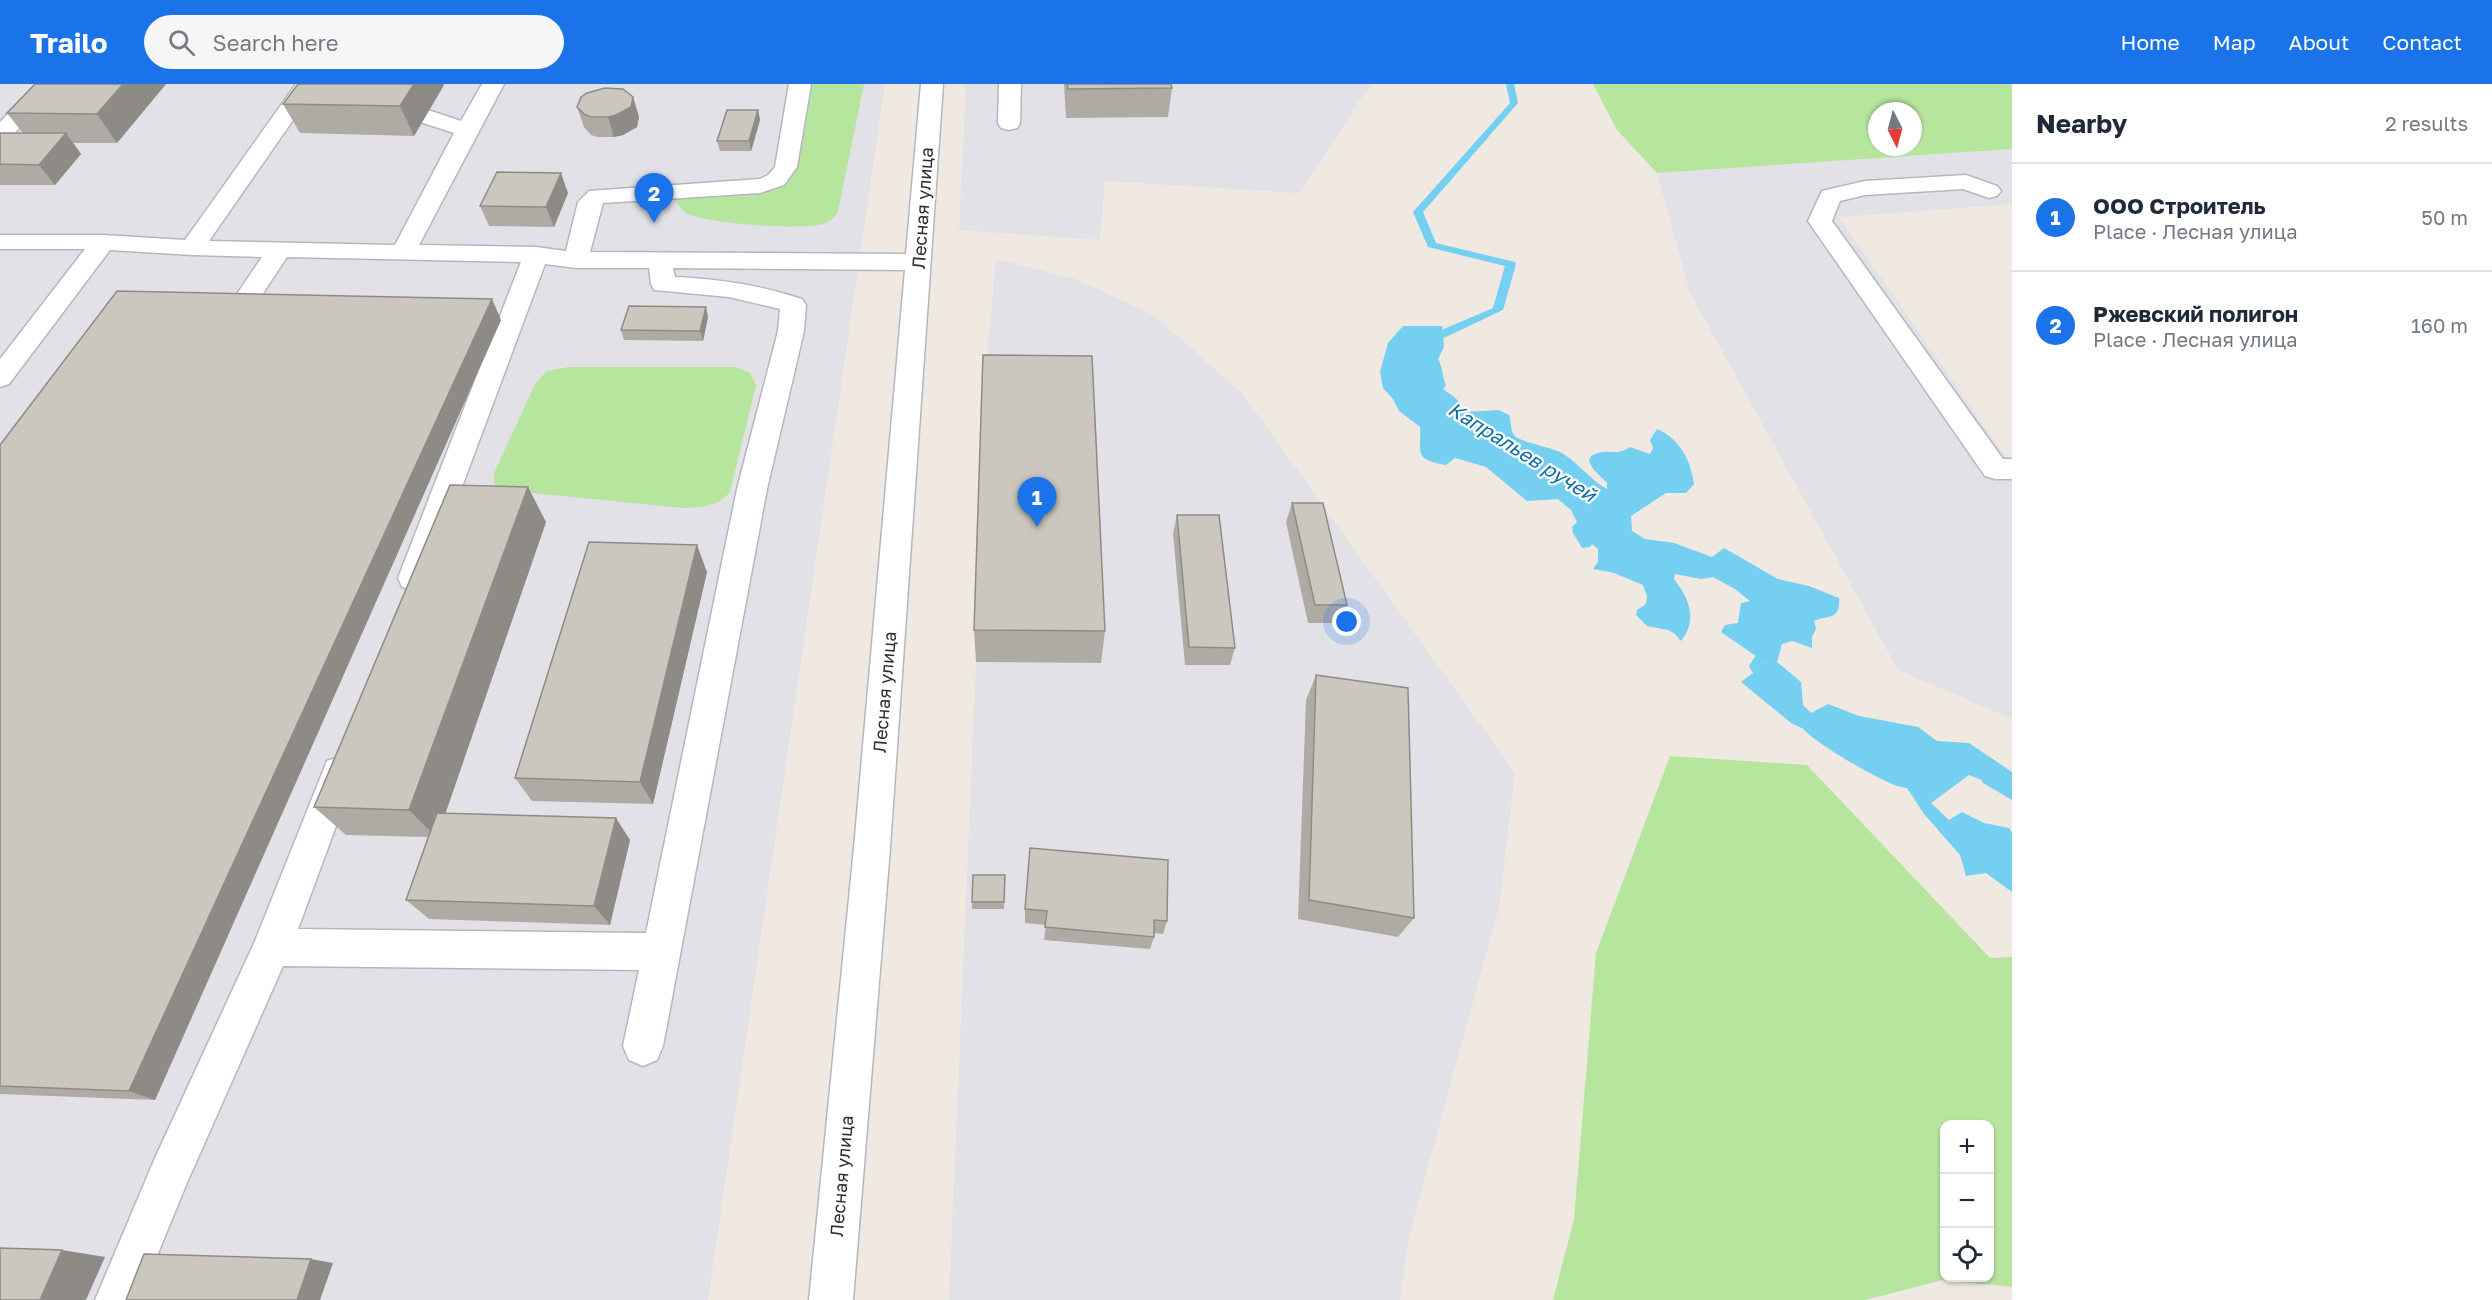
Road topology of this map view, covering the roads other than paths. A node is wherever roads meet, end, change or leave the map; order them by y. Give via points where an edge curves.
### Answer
1 (49, 84) edge
2 (307, 84) edge
3 (493, 84) edge
4 (800, 84) edge
5 (932, 84) edge
6 (1010, 84) edge
7 (425, 116) dead end
8 (1009, 123) dead end
9 (467, 130) junction
10 (0, 135) edge
11 (1989, 190) dead end
12 (0, 242) edge
13 (104, 242) junction
14 (192, 248) junction
15 (280, 249) junction
16 (404, 252) junction
17 (536, 255) junction
18 (660, 259) junction
19 (576, 260) junction
20 (919, 262) junction
21 (237, 313) edge
22 (0, 378) edge
23 (2012, 469) edge
24 (404, 601) edge
25 (349, 746) edge
26 (272, 947) junction
27 (661, 952) junction
28 (643, 1046) dead end
29 (117, 1300) edge
30 (831, 1300) edge

1 - 10 street
2 - 14 street
3 - 9 street
4 - 19 street via 786,167 779,179 760,186 597,196 590,202
5 - 20 street, Лесная улица
6 - 8 street
7 - 9 street
9 - 16 street
11 - 23 street via 1966,182 1865,188 1830,196 1820,221 1995,469
12 - 13 street
13 - 14 street
13 - 22 street
14 - 15 street
15 - 16 street
15 - 21 street
16 - 17 street
17 - 19 street
17 - 24 street
18 - 19 street
18 - 20 street
18 - 27 street via 663,284 764,294 793,305 791,331 752,489
20 - 30 street, Лесная улица
25 - 26 street
26 - 27 street
26 - 29 street
27 - 28 street

